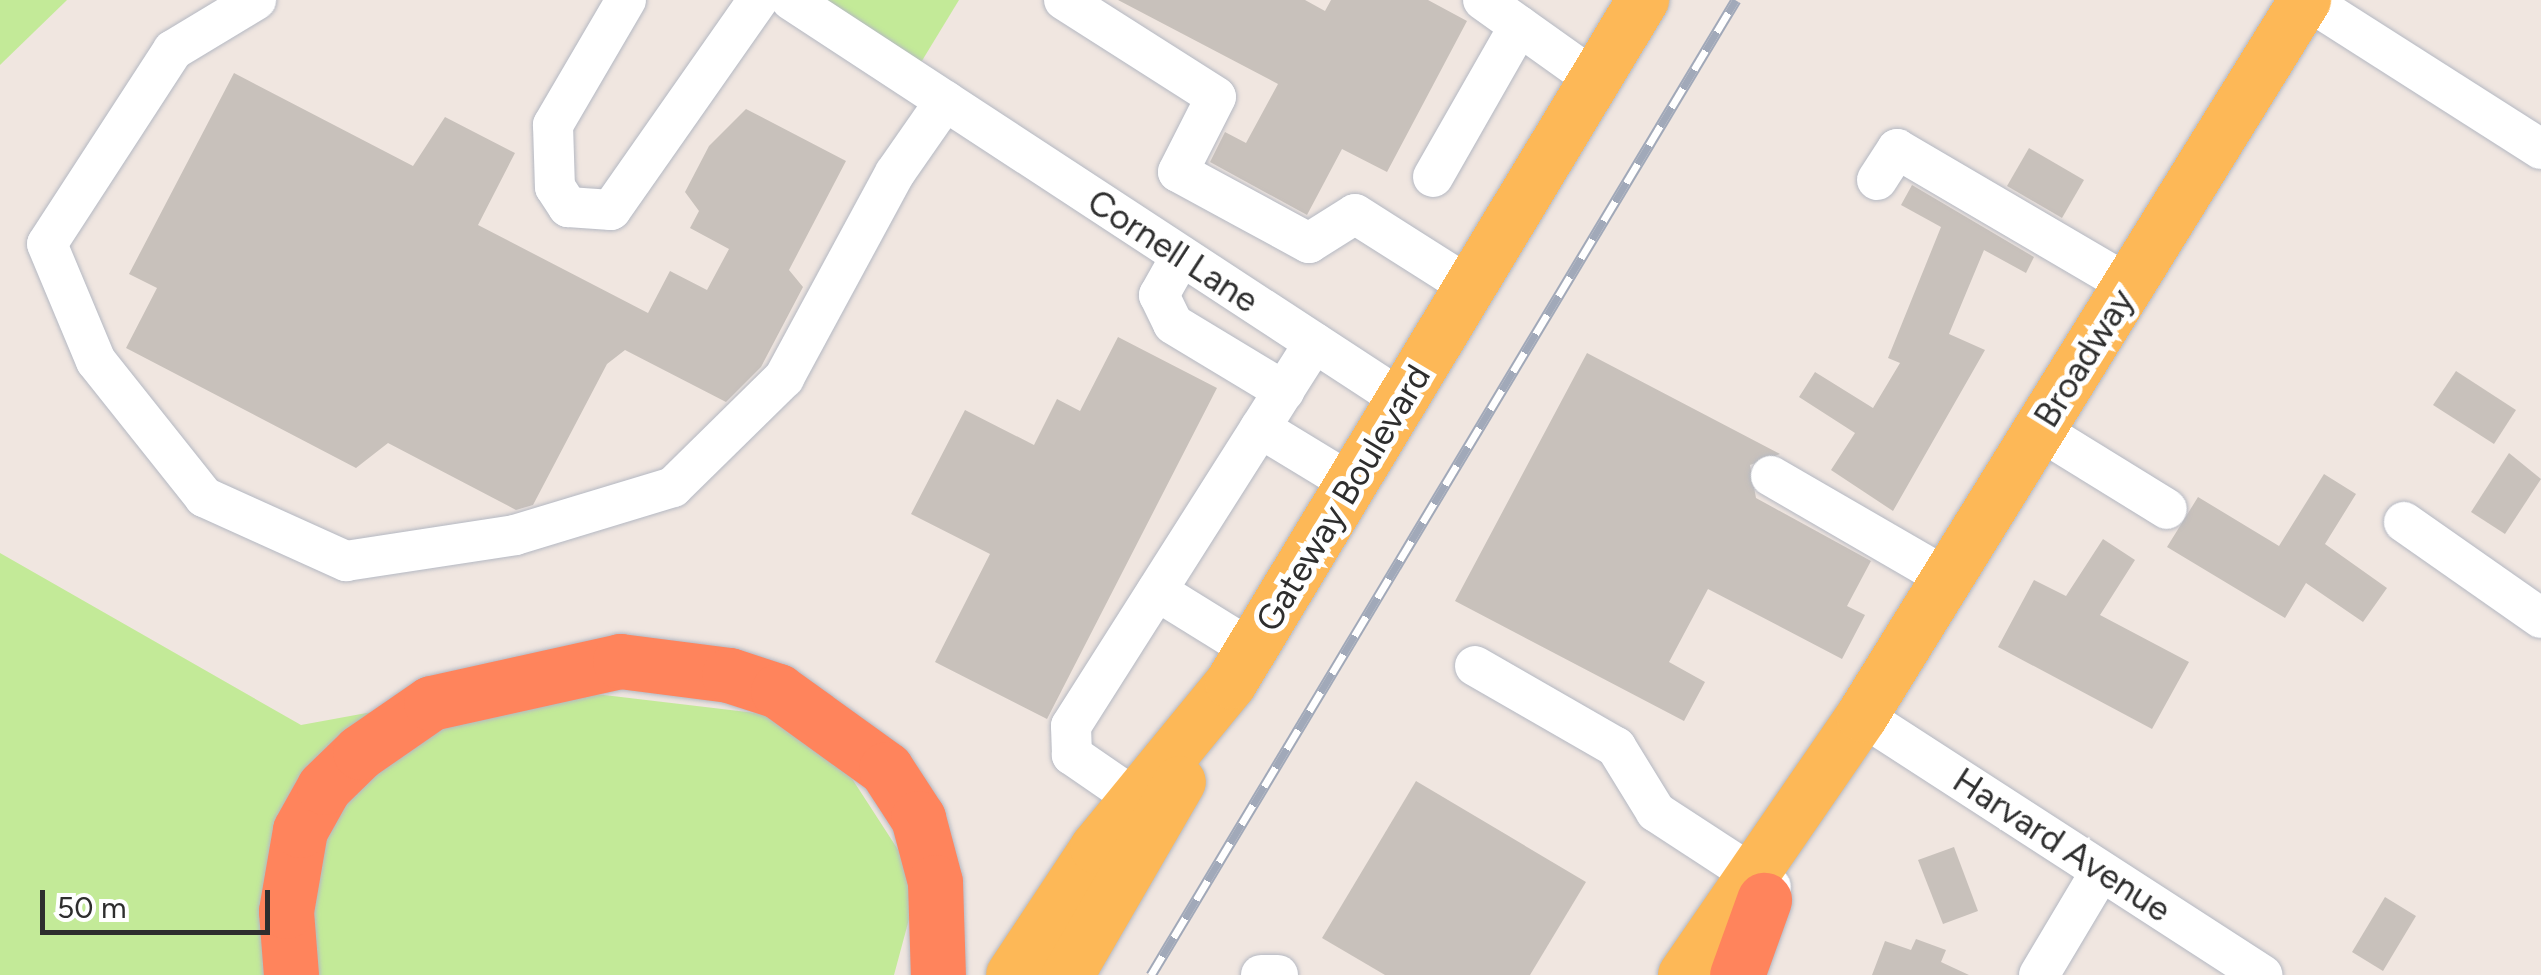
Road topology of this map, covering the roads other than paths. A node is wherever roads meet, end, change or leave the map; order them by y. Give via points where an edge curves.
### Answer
1 (256, 0) edge
2 (626, 0) edge
3 (758, 0) edge
4 (792, 0) edge
5 (1064, 0) edge
6 (1483, 0) edge
7 (1643, 0) edge
8 (2306, 0) edge
9 (1518, 26) junction
10 (1594, 80) junction
11 (945, 101) junction
12 (2541, 149) edge
13 (1433, 177) dead end
14 (1877, 180) dead end
15 (1181, 256) junction
16 (2129, 285) junction
17 (1470, 287) junction
18 (1314, 343) junction
19 (1284, 391) junction
20 (1402, 400) junction
21 (1260, 428) junction
22 (2039, 430) junction
23 (1771, 476) dead end
24 (1352, 484) junction
25 (2167, 510) dead end
26 (2404, 522) dead end
27 (1948, 578) junction
28 (1157, 591) junction
29 (2541, 618) edge
30 (1242, 666) junction
31 (1475, 666) dead end
32 (1862, 716) junction
33 (1136, 799) junction
34 (2101, 871) junction
35 (1763, 888) junction
36 (291, 975) edge
37 (938, 975) edge
38 (1012, 975) edge
39 (1068, 975) edge
40 (1261, 975) edge
41 (1278, 975) edge
42 (1684, 975) edge
43 (1719, 975) edge
44 (1737, 975) edge
45 (2039, 975) edge
46 (2262, 975) edge

1 - 11 street via 173,50 47,244 96,361 204,497 346,560 515,535 673,487 784,378 895,173
2 - 3 street via 552,125 555,187 568,206 610,210
4 - 11 street, Cornell Lane
5 - 17 street via 1216,96 1178,172 1309,244 1355,214
6 - 9 street
7 - 10 main road, Gateway Boulevard
8 - 12 street
8 - 16 main road, Broadway
9 - 10 street
9 - 13 street
10 - 17 main road, Gateway Boulevard
11 - 15 street, Cornell Lane
14 - 16 street via 1898,149
15 - 18 street, Cornell Lane
15 - 19 street via 1159,294 1173,324
16 - 22 main road, Broadway
17 - 20 main road, Gateway Boulevard
18 - 19 street
18 - 20 street, Cornell Lane
19 - 21 street
20 - 24 main road, Gateway Boulevard
21 - 24 street
21 - 28 street
22 - 25 street
22 - 27 main road, Broadway
23 - 27 street
24 - 30 main road, Gateway Boulevard
26 - 29 street
27 - 32 main road, Broadway
28 - 30 street
28 - 33 street via 1070,738 1072,755
30 - 33 main road, Gateway Boulevard
30 - 39 main road
31 - 35 street via 1616,747 1656,812
32 - 34 street, Harvard Avenue
32 - 35 main road, Broadway
33 - 38 main road, Gateway Boulevard
34 - 45 street
34 - 46 street, Harvard Avenue
35 - 42 main road, Broadway
35 - 43 main road, Broadway
35 - 44 highway
36 - 37 highway via 287,893 300,830 324,787 360,752 431,703 620,662 729,675 778,691 886,769 918,818 936,882
40 - 41 street

